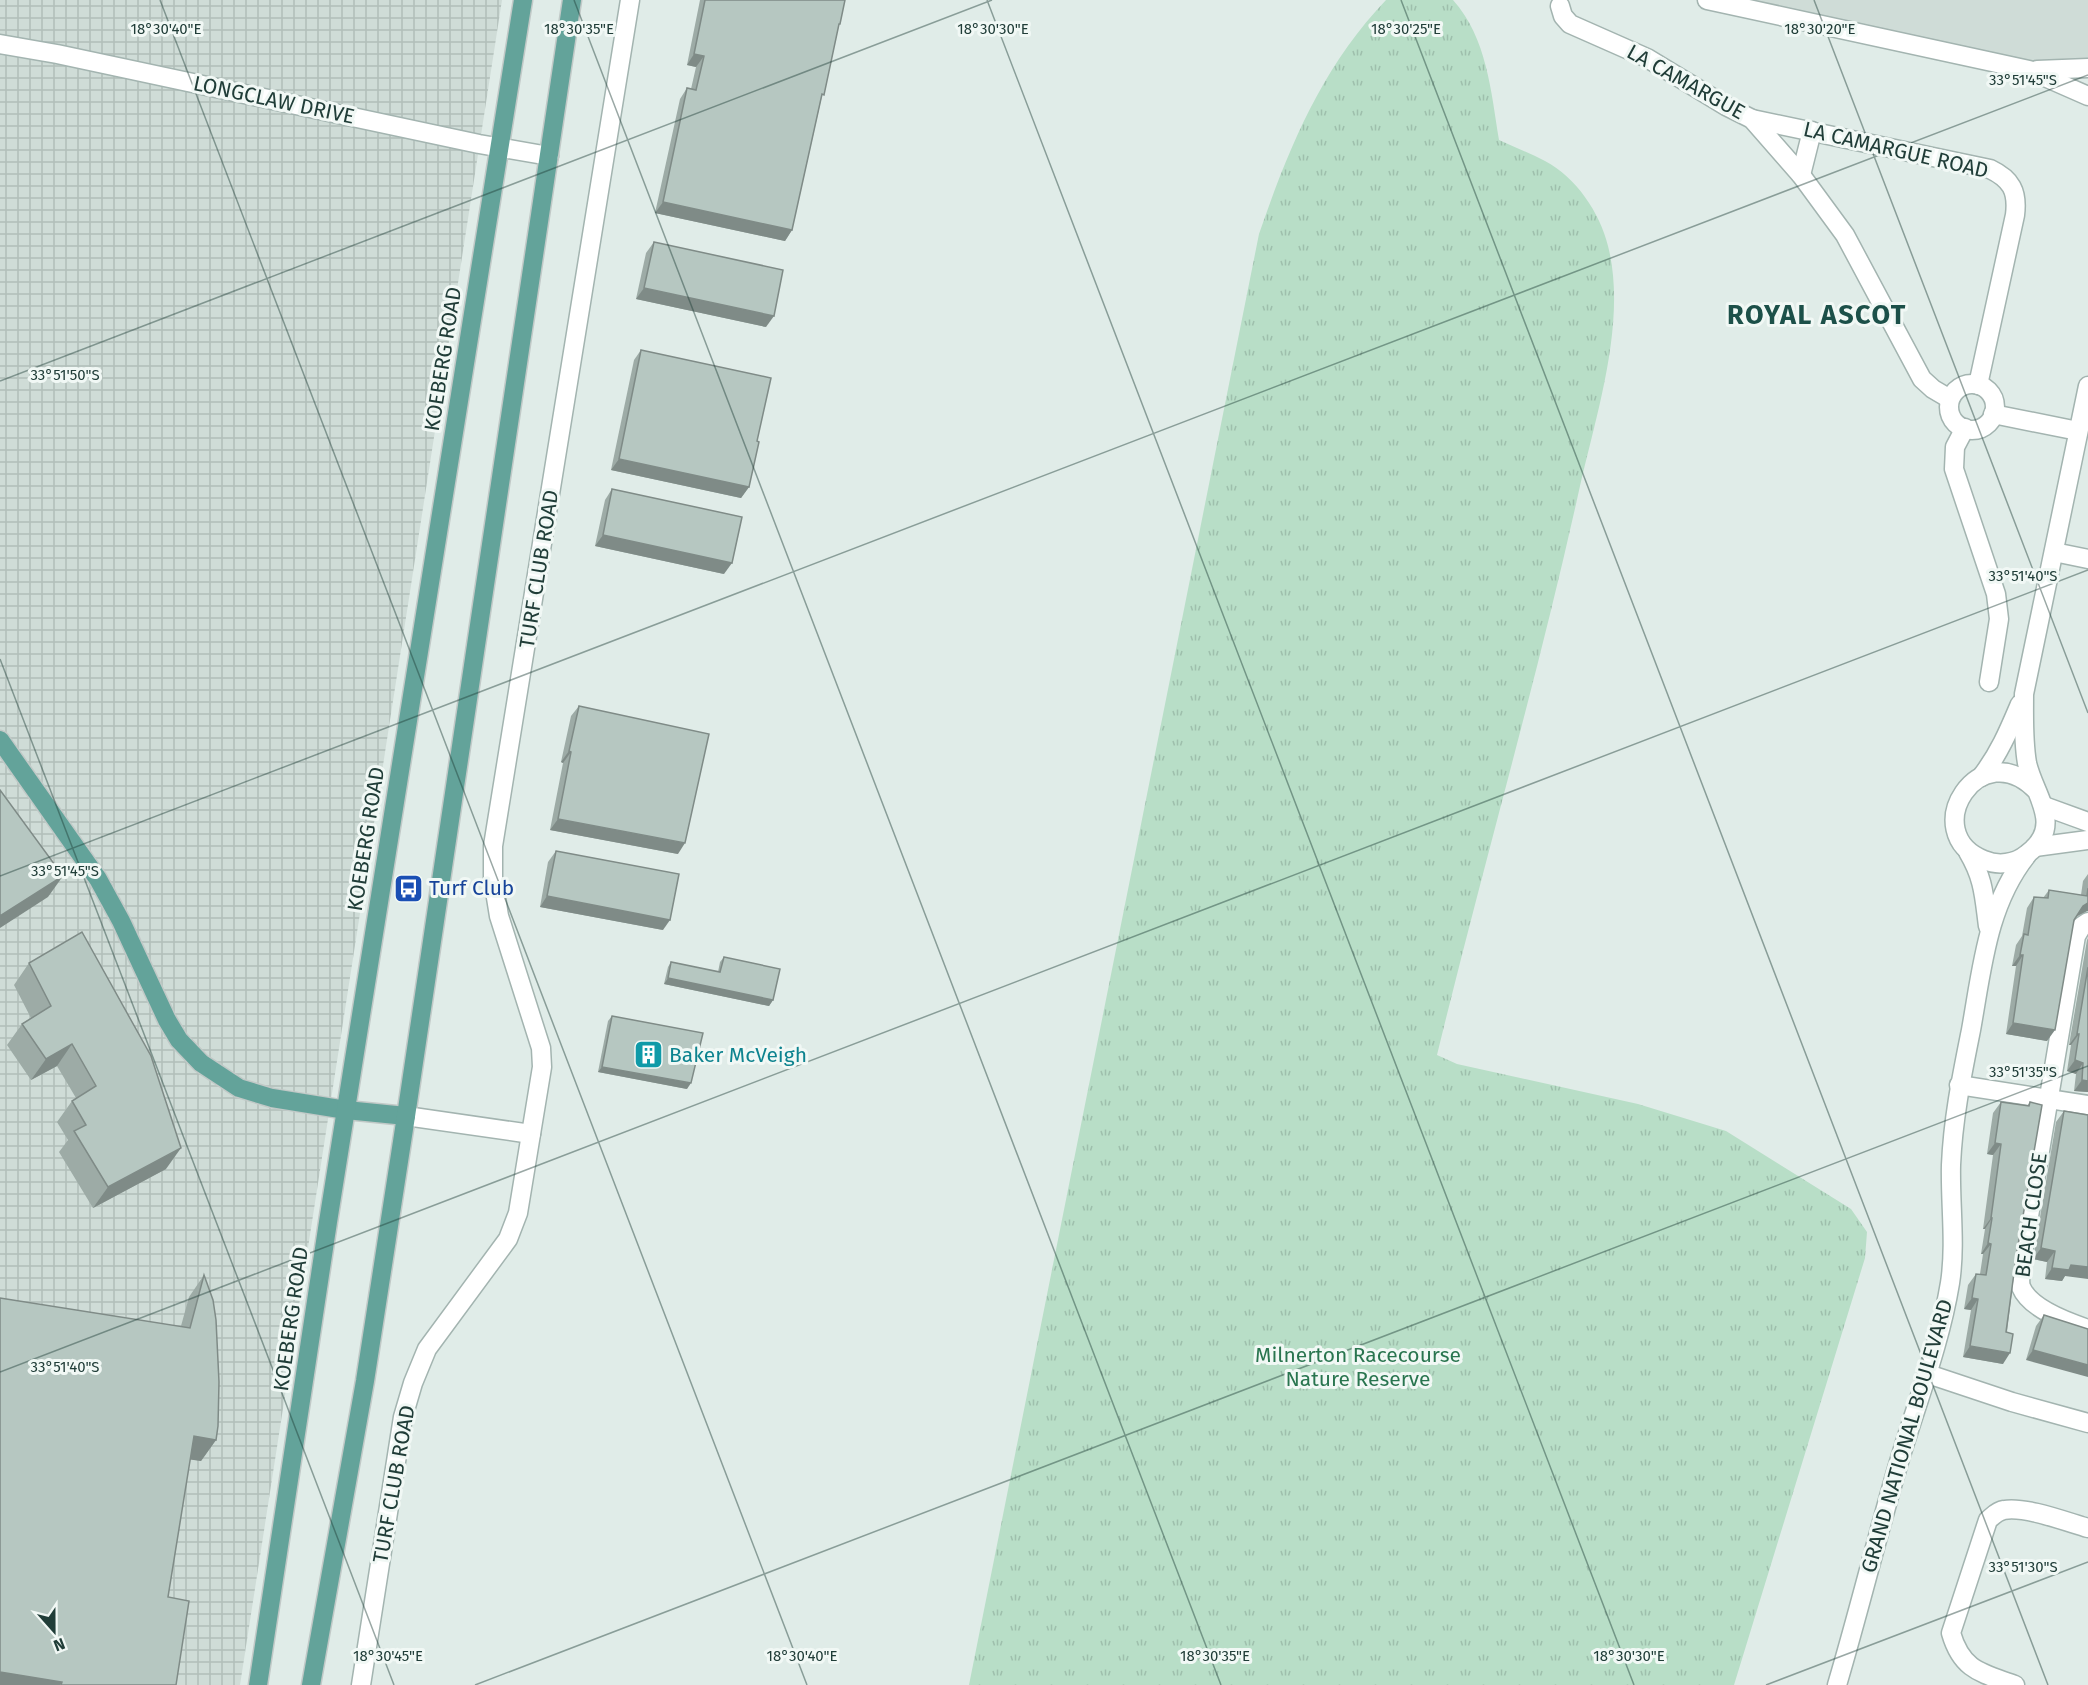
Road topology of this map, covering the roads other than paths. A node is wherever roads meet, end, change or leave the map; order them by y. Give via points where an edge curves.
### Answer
1 (523, 0) edge
2 (572, 0) edge
3 (630, 0) edge
4 (1707, 0) edge
5 (1560, 6) dead end
6 (0, 44) edge
7 (2088, 68) edge
8 (2029, 70) junction
9 (2088, 96) edge
10 (1752, 119) junction
11 (1812, 131) junction
12 (499, 148) junction
13 (549, 156) junction
14 (1801, 176) junction
15 (1978, 385) junction
16 (2088, 386) edge
17 (1950, 399) junction
18 (1993, 414) junction
19 (1965, 429) junction
20 (2078, 431) junction
21 (2054, 552) junction
22 (2088, 559) edge
23 (1989, 682) dead end
24 (2024, 694) junction
25 (0, 741) edge
26 (1981, 777) junction
27 (2041, 799) junction
28 (2088, 822) edge
29 (2088, 840) edge
30 (1967, 850) junction
31 (2031, 851) junction
32 (2088, 922) edge
33 (1989, 934) junction
34 (1959, 1085) junction
35 (2048, 1098) junction
36 (2088, 1104) edge
37 (346, 1110) junction
38 (406, 1116) junction
39 (531, 1134) junction
40 (2088, 1329) edge
41 (1928, 1374) junction
42 (2088, 1423) edge
43 (2088, 1528) edge
44 (258, 1685) edge
45 (311, 1685) edge
46 (361, 1685) edge
47 (1837, 1685) edge
48 (2015, 1685) edge

1 - 12 main road, KOEBERG ROAD
2 - 13 main road
3 - 39 street, TURF CLUB ROAD via 493,846 499,916 542,1048
4 - 8 street
5 - 10 street, LA CAMARGUE via 1570,24 1647,58
6 - 12 street, LONGCLAW DRIVE
7 - 8 street
8 - 9 street
10 - 11 street, LA CAMARGUE ROAD
10 - 14 street, LA CAMARGUE
11 - 14 street
11 - 15 street, LA CAMARGUE ROAD via 1990,169 2003,176 2014,190 2015,215
12 - 13 street, LONGCLAW DRIVE
12 - 37 main road, KOEBERG ROAD
13 - 38 main road
14 - 17 street, LA CAMARGUE via 1845,235 1915,368 1933,389
15 - 17 street via 1961,387
15 - 18 street via 1992,396
16 - 20 street
17 - 19 street via 1953,420
18 - 19 street via 1984,426
18 - 20 street
19 - 23 street via 1956,447 1954,469 1996,594 1999,619
20 - 21 street
21 - 22 street
21 - 24 street
24 - 26 street via 2007,735
24 - 27 street via 2025,750
25 - 37 main road via 98,879 166,1020 193,1055 210,1070 246,1090
26 - 27 street via 2012,774 2029,783
26 - 30 street via 1962,792 1954,816 1955,829
27 - 28 street
27 - 31 street via 2045,827
29 - 31 street
30 - 31 street via 1989,863 2002,864
30 - 33 street, GRAND NATIONAL BOULEVARD via 1979,870
31 - 33 street, GRAND NATIONAL BOULEVARD via 2006,886
32 - 35 street, BEACH CLOSE via 2076,936
33 - 34 street, GRAND NATIONAL BOULEVARD
34 - 35 street
34 - 41 street, GRAND NATIONAL BOULEVARD via 1951,1166 1950,1282
35 - 36 street
35 - 40 street, BEACH CLOSE via 2020,1285 2028,1299 2064,1321
37 - 38 main road
37 - 44 main road, KOEBERG ROAD
38 - 39 street
38 - 45 main road via 365,1381
39 - 46 street, TURF CLUB ROAD via 518,1213 508,1239 427,1349 406,1406
41 - 42 street
41 - 47 street, GRAND NATIONAL BOULEVARD via 1899,1461
43 - 48 street via 2006,1509 1988,1520 1951,1633 1955,1648 1973,1669

